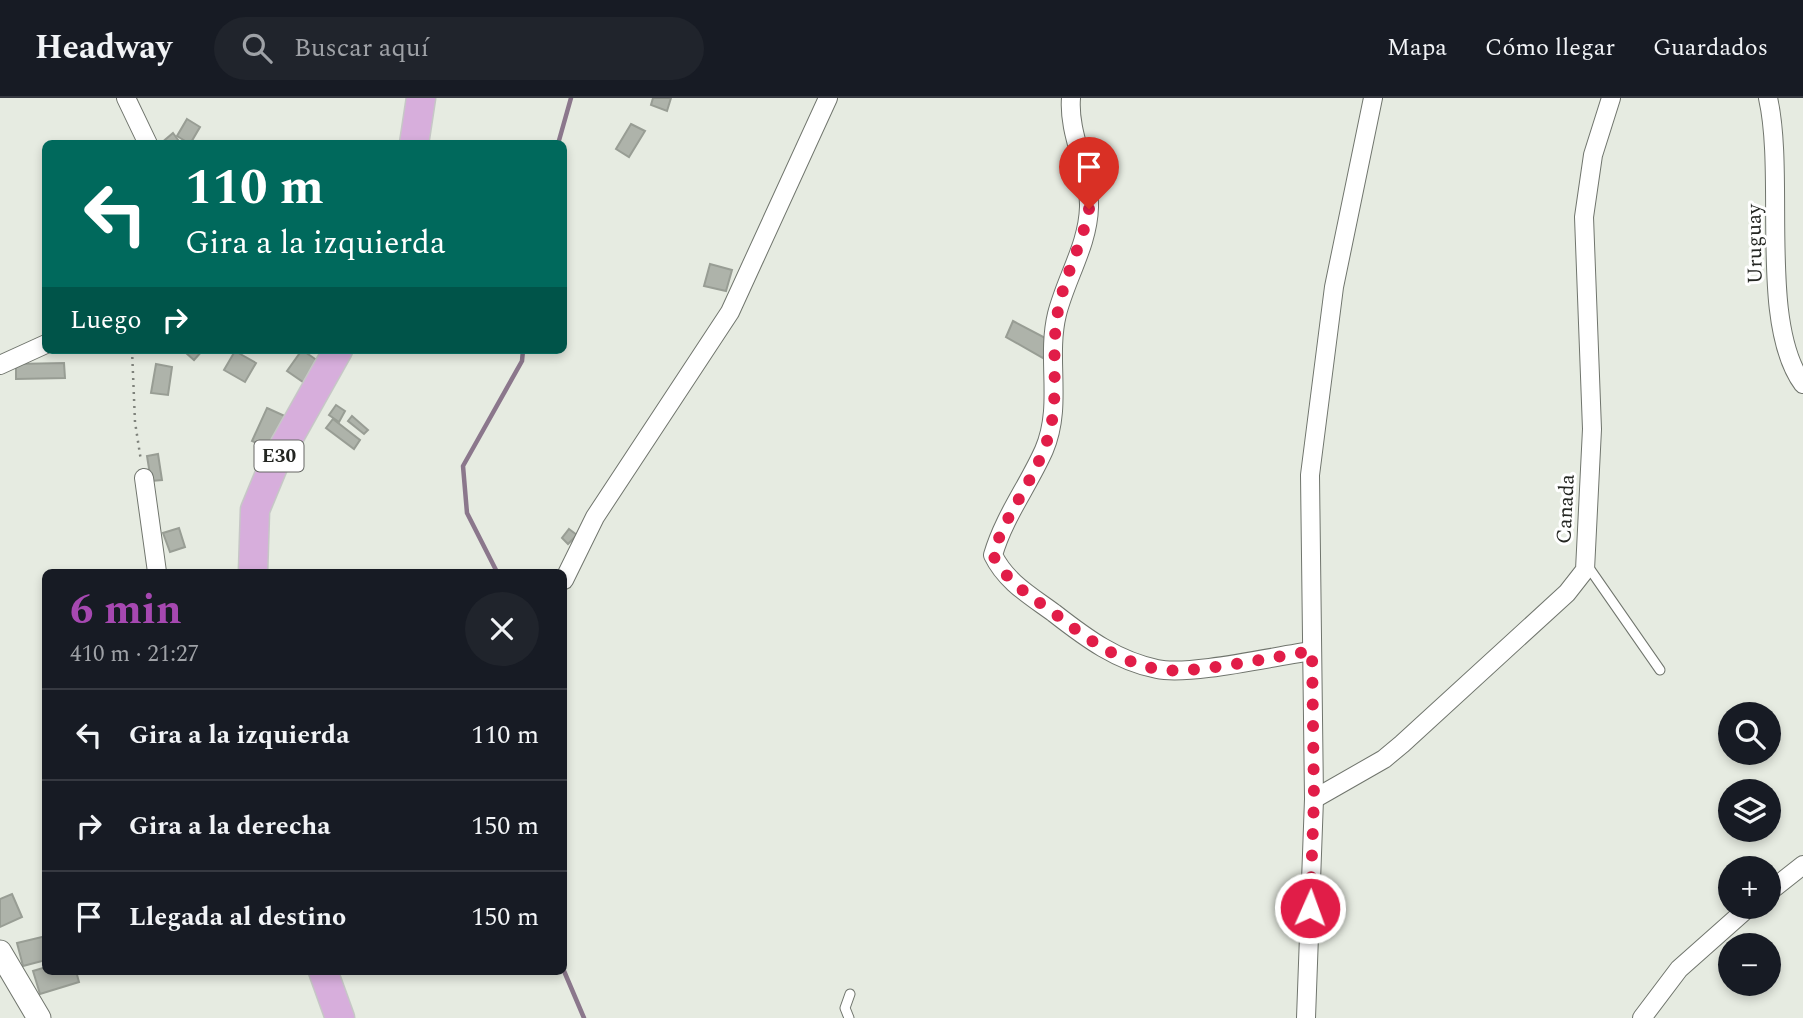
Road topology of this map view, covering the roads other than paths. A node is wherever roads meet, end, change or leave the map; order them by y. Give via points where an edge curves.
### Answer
1 (126, 98) edge
2 (421, 98) edge
3 (828, 98) edge
4 (1071, 98) edge
5 (1373, 98) edge
6 (1611, 98) edge
7 (1768, 98) edge
8 (146, 140) edge
9 (415, 140) edge
10 (42, 346) edge
11 (336, 354) edge
12 (0, 365) edge
13 (1803, 384) edge
14 (144, 478) road end
15 (1586, 563) junction
16 (157, 569) edge
17 (253, 569) edge
18 (567, 574) edge
19 (1312, 651) junction
20 (1660, 670) dead end
21 (1314, 799) junction
22 (1803, 865) edge
23 (1781, 882) edge
24 (1735, 919) edge
25 (2, 961) edge
26 (324, 975) edge
27 (850, 994) dead end
28 (39, 1018) edge
29 (340, 1018) edge
30 (849, 1018) edge
31 (1306, 1018) edge
32 (1642, 1018) edge

1 - 8 street
2 - 9 main road
3 - 18 street via 730,312 594,517
4 - 19 street via 1089,209 1057,315 1055,408 1045,449 993,555 1002,574 1097,646 1130,662 1160,670 1193,669
5 - 19 street via 1334,287 1310,475
6 - 15 street, Canada via 1593,155 1584,217 1592,429
7 - 13 street, Uruguay via 1776,147 1779,316 1787,357
10 - 12 street
11 - 17 main road, E30 via 274,464 255,510
14 - 16 street
15 - 20 lane
15 - 21 street, Canada via 1582,576 1567,593 1402,744
19 - 21 street
21 - 31 street
22 - 23 street
24 - 32 street via 1679,969
25 - 28 street
26 - 29 main road
27 - 30 lane via 845,1008

